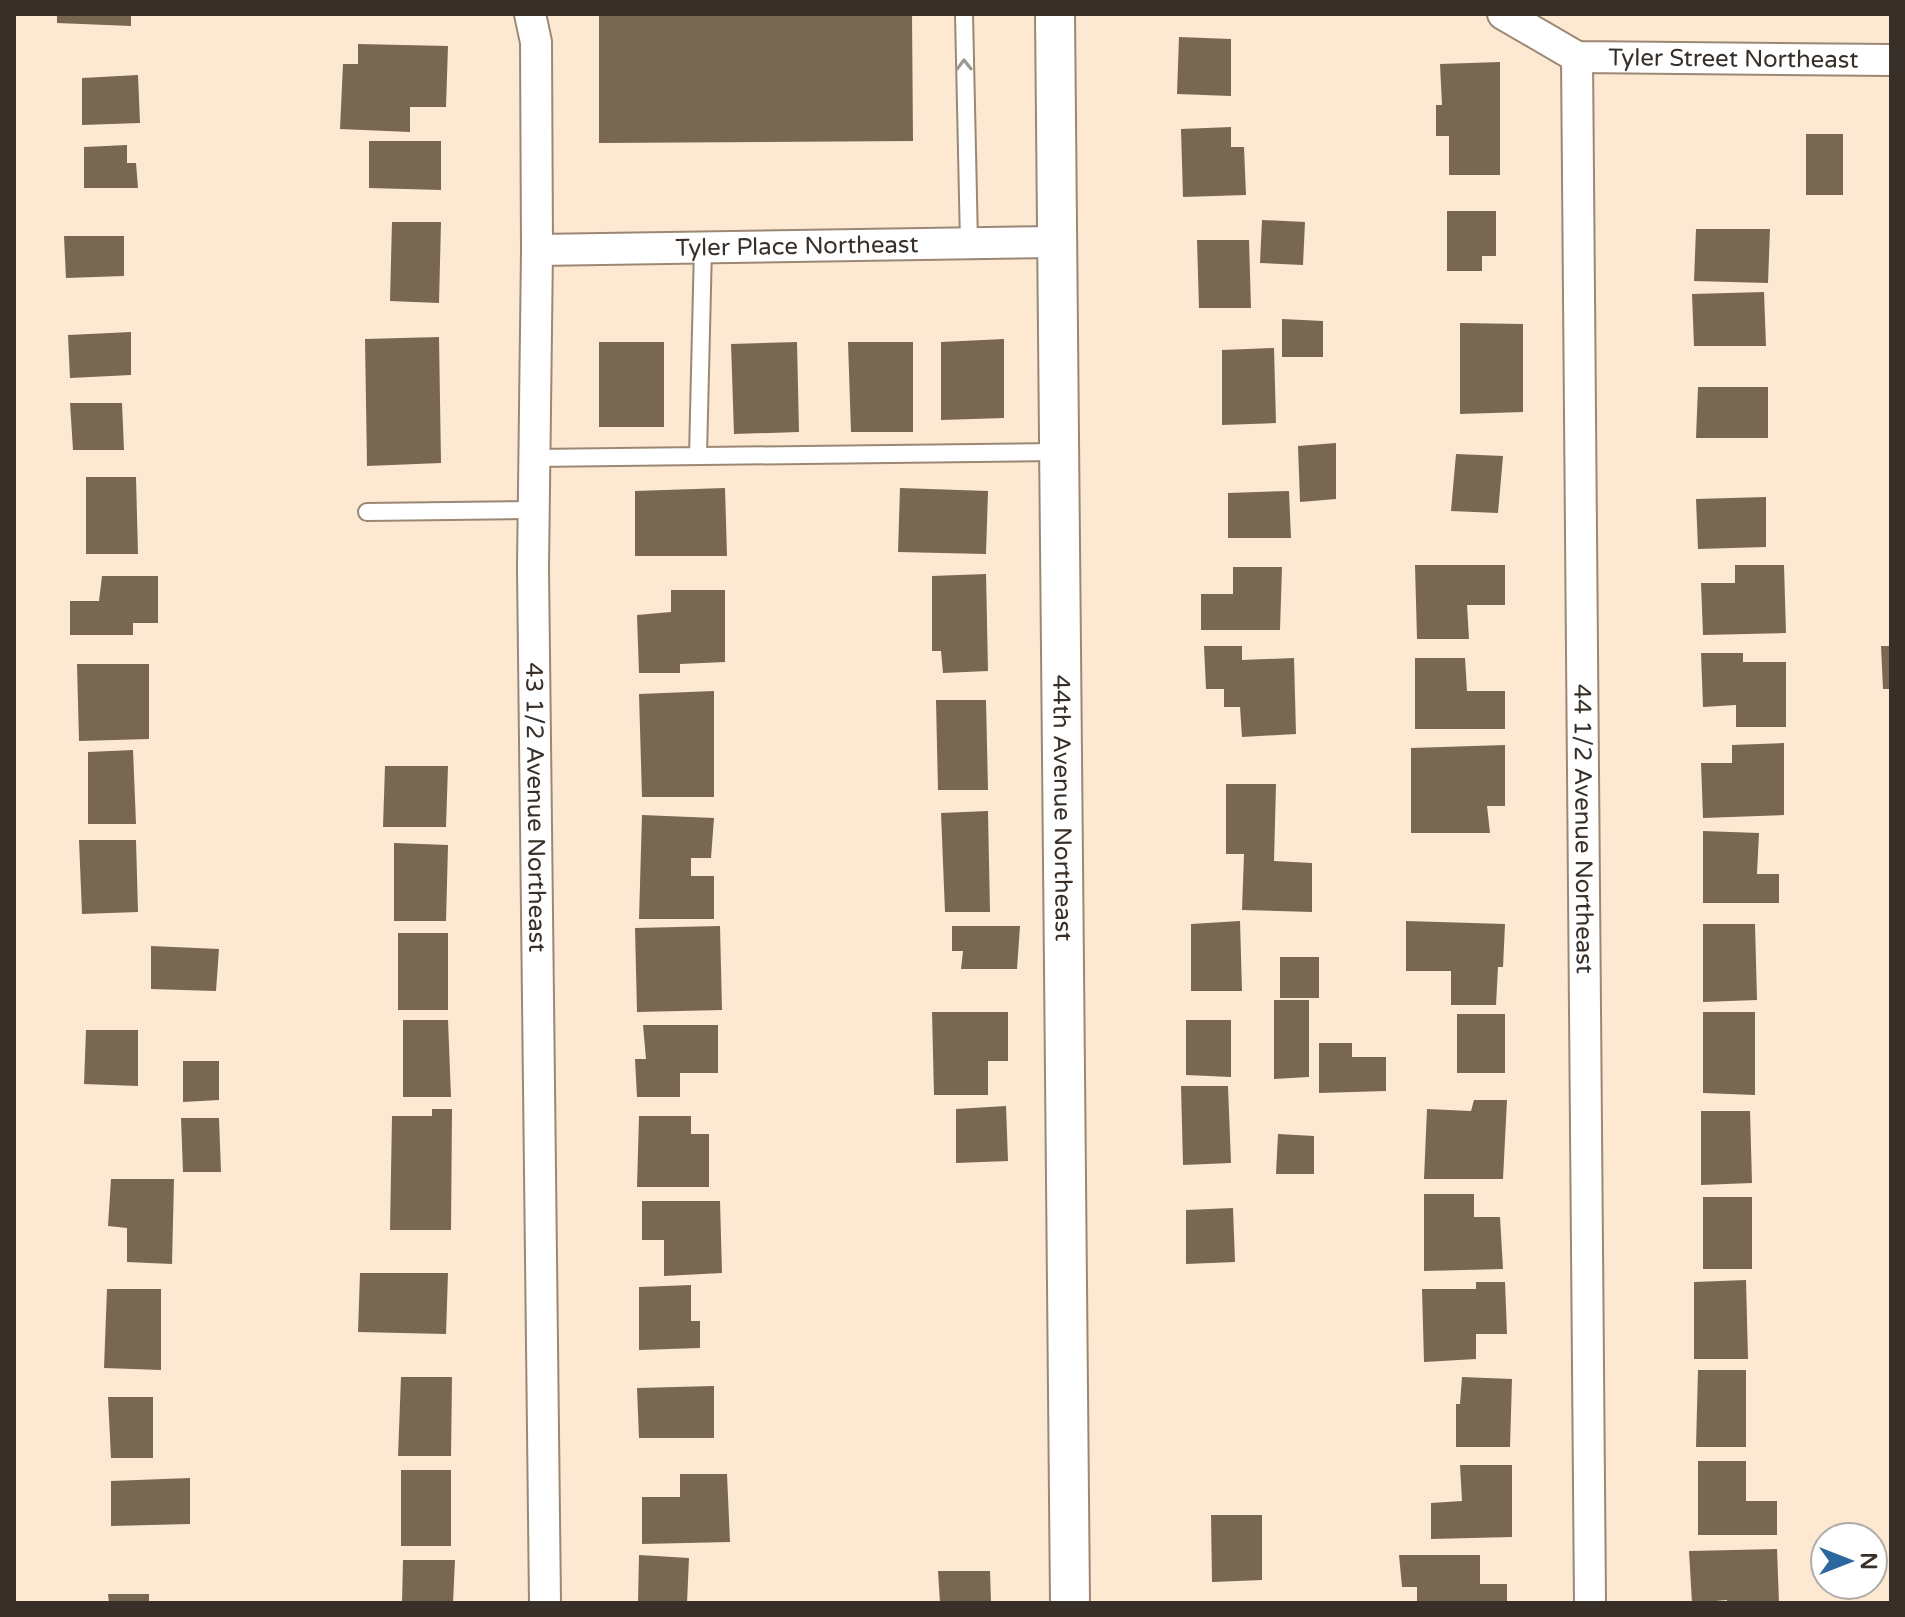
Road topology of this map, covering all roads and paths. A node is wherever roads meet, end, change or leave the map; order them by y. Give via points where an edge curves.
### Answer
1 (530, 14) edge
2 (964, 14) edge
3 (1055, 14) edge
4 (1503, 14) edge
5 (1577, 57) junction
6 (1891, 60) edge
7 (1056, 242) junction
8 (969, 243) junction
9 (703, 247) junction
10 (537, 250) junction
11 (1057, 452) junction
12 (698, 456) junction
13 (534, 458) junction
14 (533, 510) junction
15 (367, 512) dead end
16 (545, 1603) edge
17 (1070, 1603) edge
18 (1590, 1603) edge

1 - 10 street, 43 1/2 Avenue Northeast via 536,42
8 -> 2 lane
3 - 7 street, 44th Avenue Northeast
4 - 5 street
5 - 6 street, Tyler Street Northeast
5 - 18 street, 44 1/2 Avenue Northeast
7 - 8 street, Tyler Place Northeast
7 - 11 street, 44th Avenue Northeast
8 - 9 street, Tyler Place Northeast
9 - 10 street, Tyler Place Northeast
9 - 12 lane
10 - 13 street, 43 1/2 Avenue Northeast
11 - 12 lane
11 - 17 street, 44th Avenue Northeast
12 - 13 lane
13 - 14 street, 43 1/2 Avenue Northeast
14 - 15 lane
14 - 16 street, 43 1/2 Avenue Northeast

